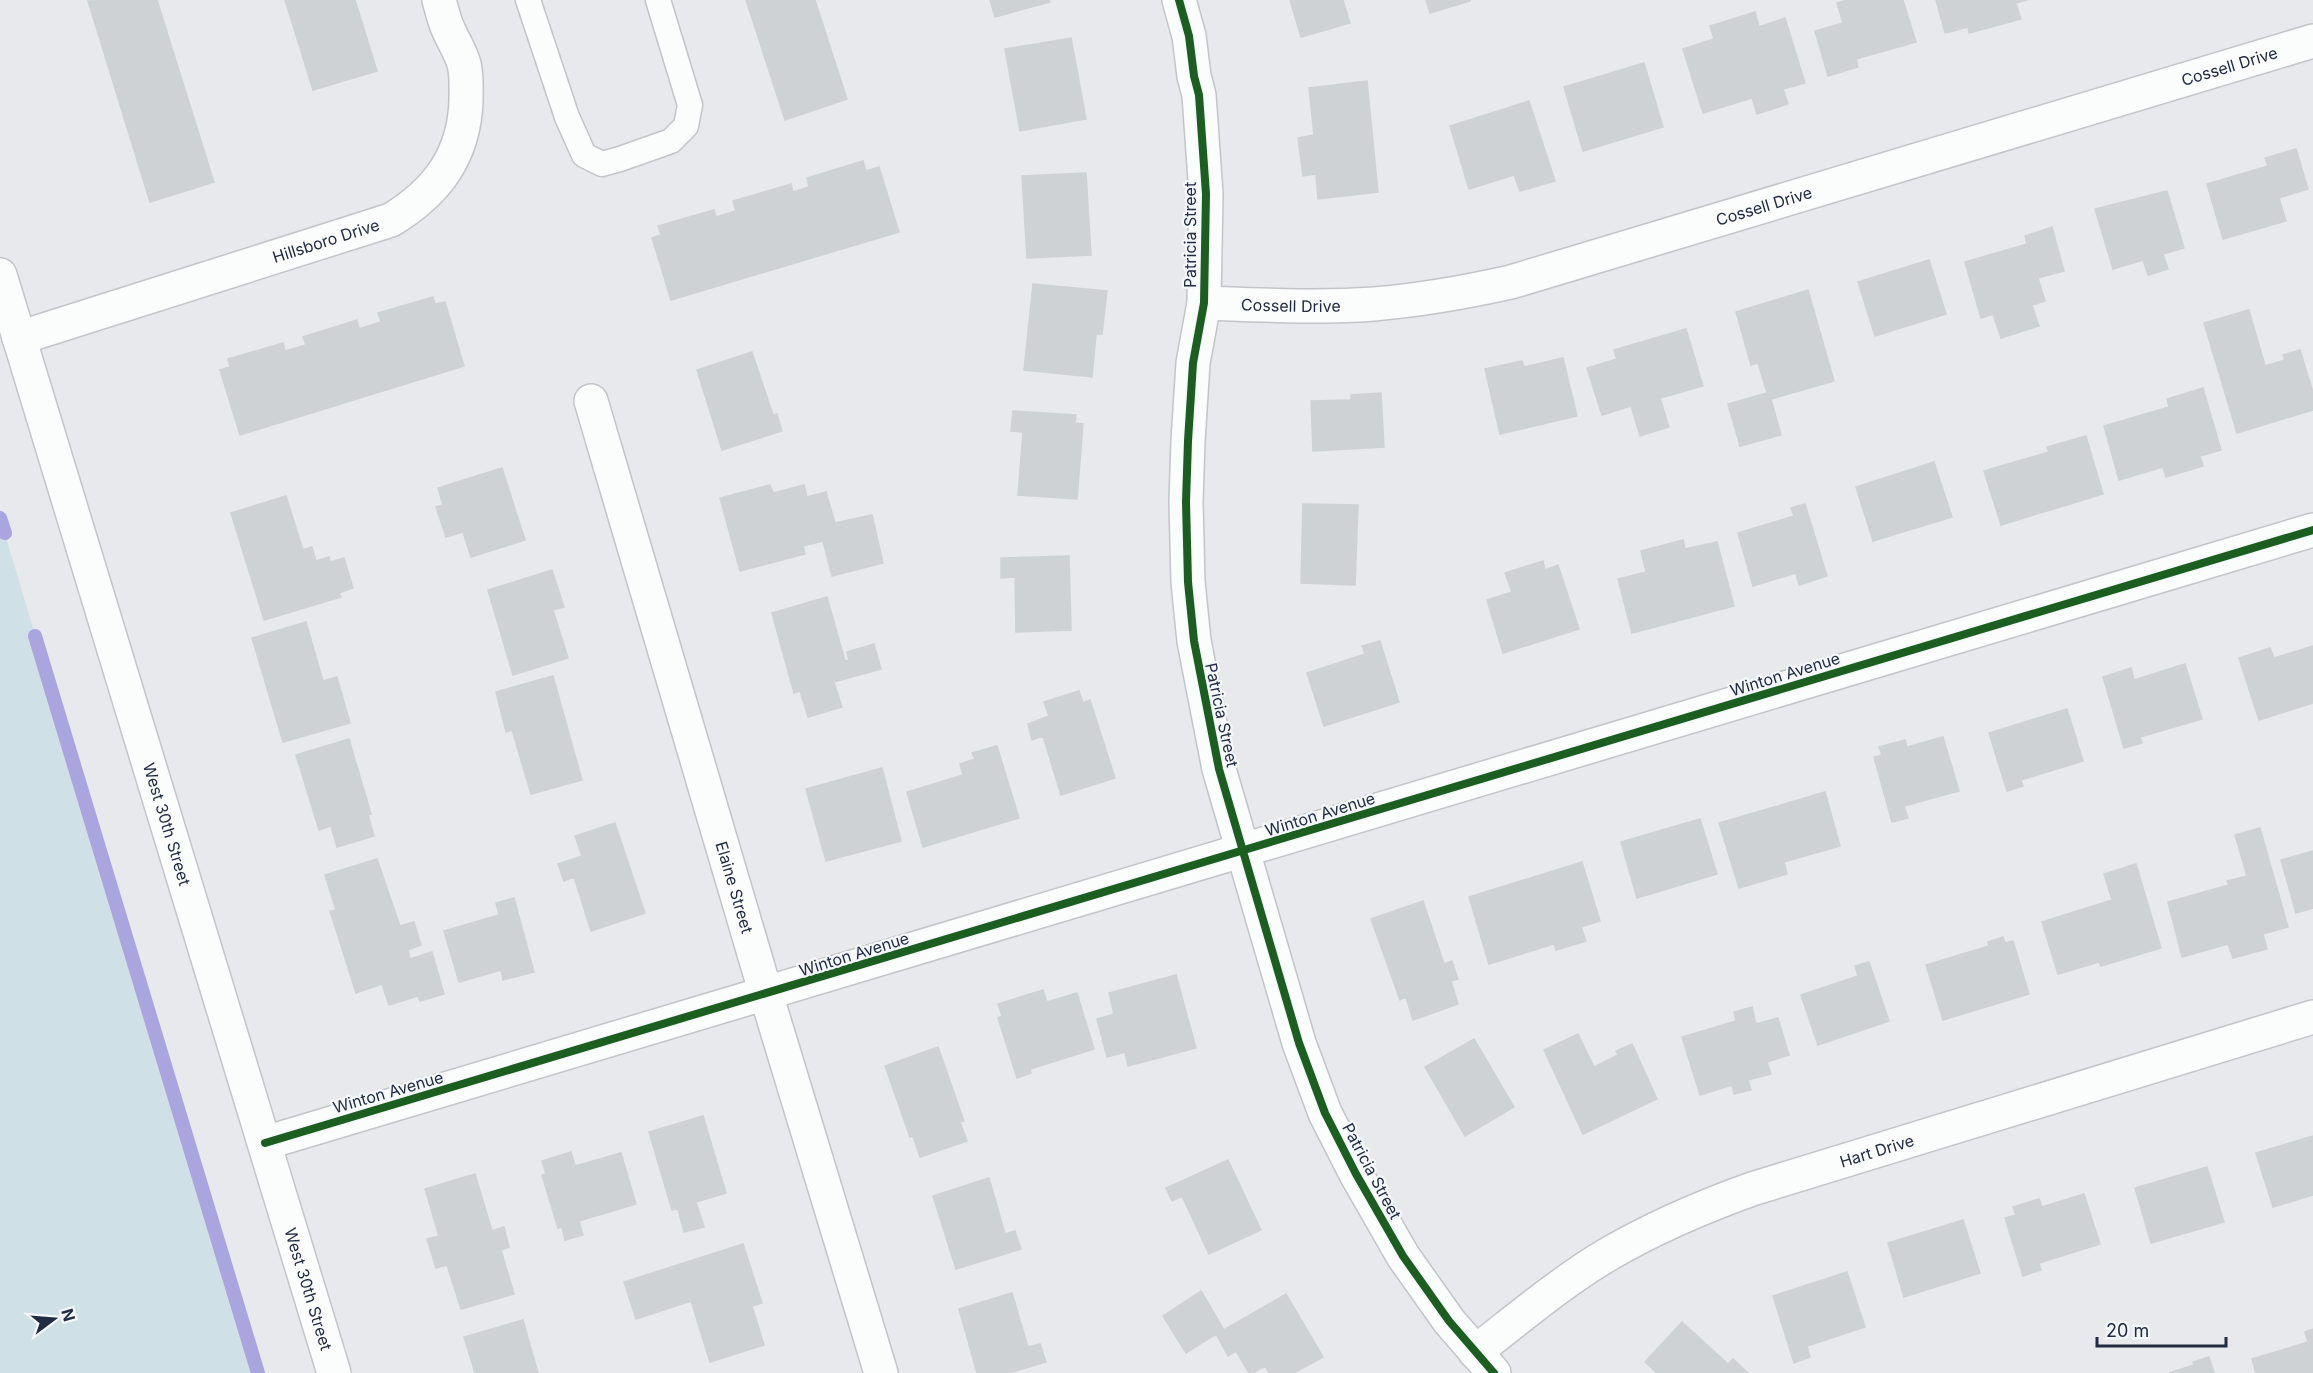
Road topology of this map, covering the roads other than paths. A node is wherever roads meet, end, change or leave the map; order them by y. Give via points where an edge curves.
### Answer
1 (528, 0) edge
2 (658, 0) edge
3 (1179, 0) edge
4 (442, 1) edge
5 (2313, 41) edge
6 (0, 275) edge
7 (1204, 303) junction
8 (19, 338) junction
9 (591, 401) dead end
10 (2313, 530) edge
11 (1242, 851) junction
12 (766, 994) junction
13 (2313, 1017) edge
14 (265, 1143) junction
15 (1484, 1362) edge
16 (334, 1373) edge
17 (881, 1373) edge

1 - 2 lane via 567,117 585,155 602,164 671,141 686,126 690,105
3 - 7 street, Patricia Street via 1189,36 1203,134
4 - 8 street, Hillsboro Drive via 447,28 464,64 465,125 437,181 408,209 391,220
5 - 7 street, Cossell Drive via 1511,282 1374,304
6 - 8 street, West 30th Street
7 - 11 street, Patricia Street via 1193,363 1188,441 1188,582 1207,714
8 - 14 street, West 30th Street
9 - 12 street, Elaine Street
10 - 11 street, Winton Avenue
11 - 12 street, Winton Avenue
11 - 15 street, Patricia Street via 1302,1053 1325,1113 1403,1256
12 - 14 street, Winton Avenue
12 - 17 street, Elaine Street
13 - 15 street, Hart Drive via 1713,1203 1599,1260 1543,1299
14 - 16 street, West 30th Street

